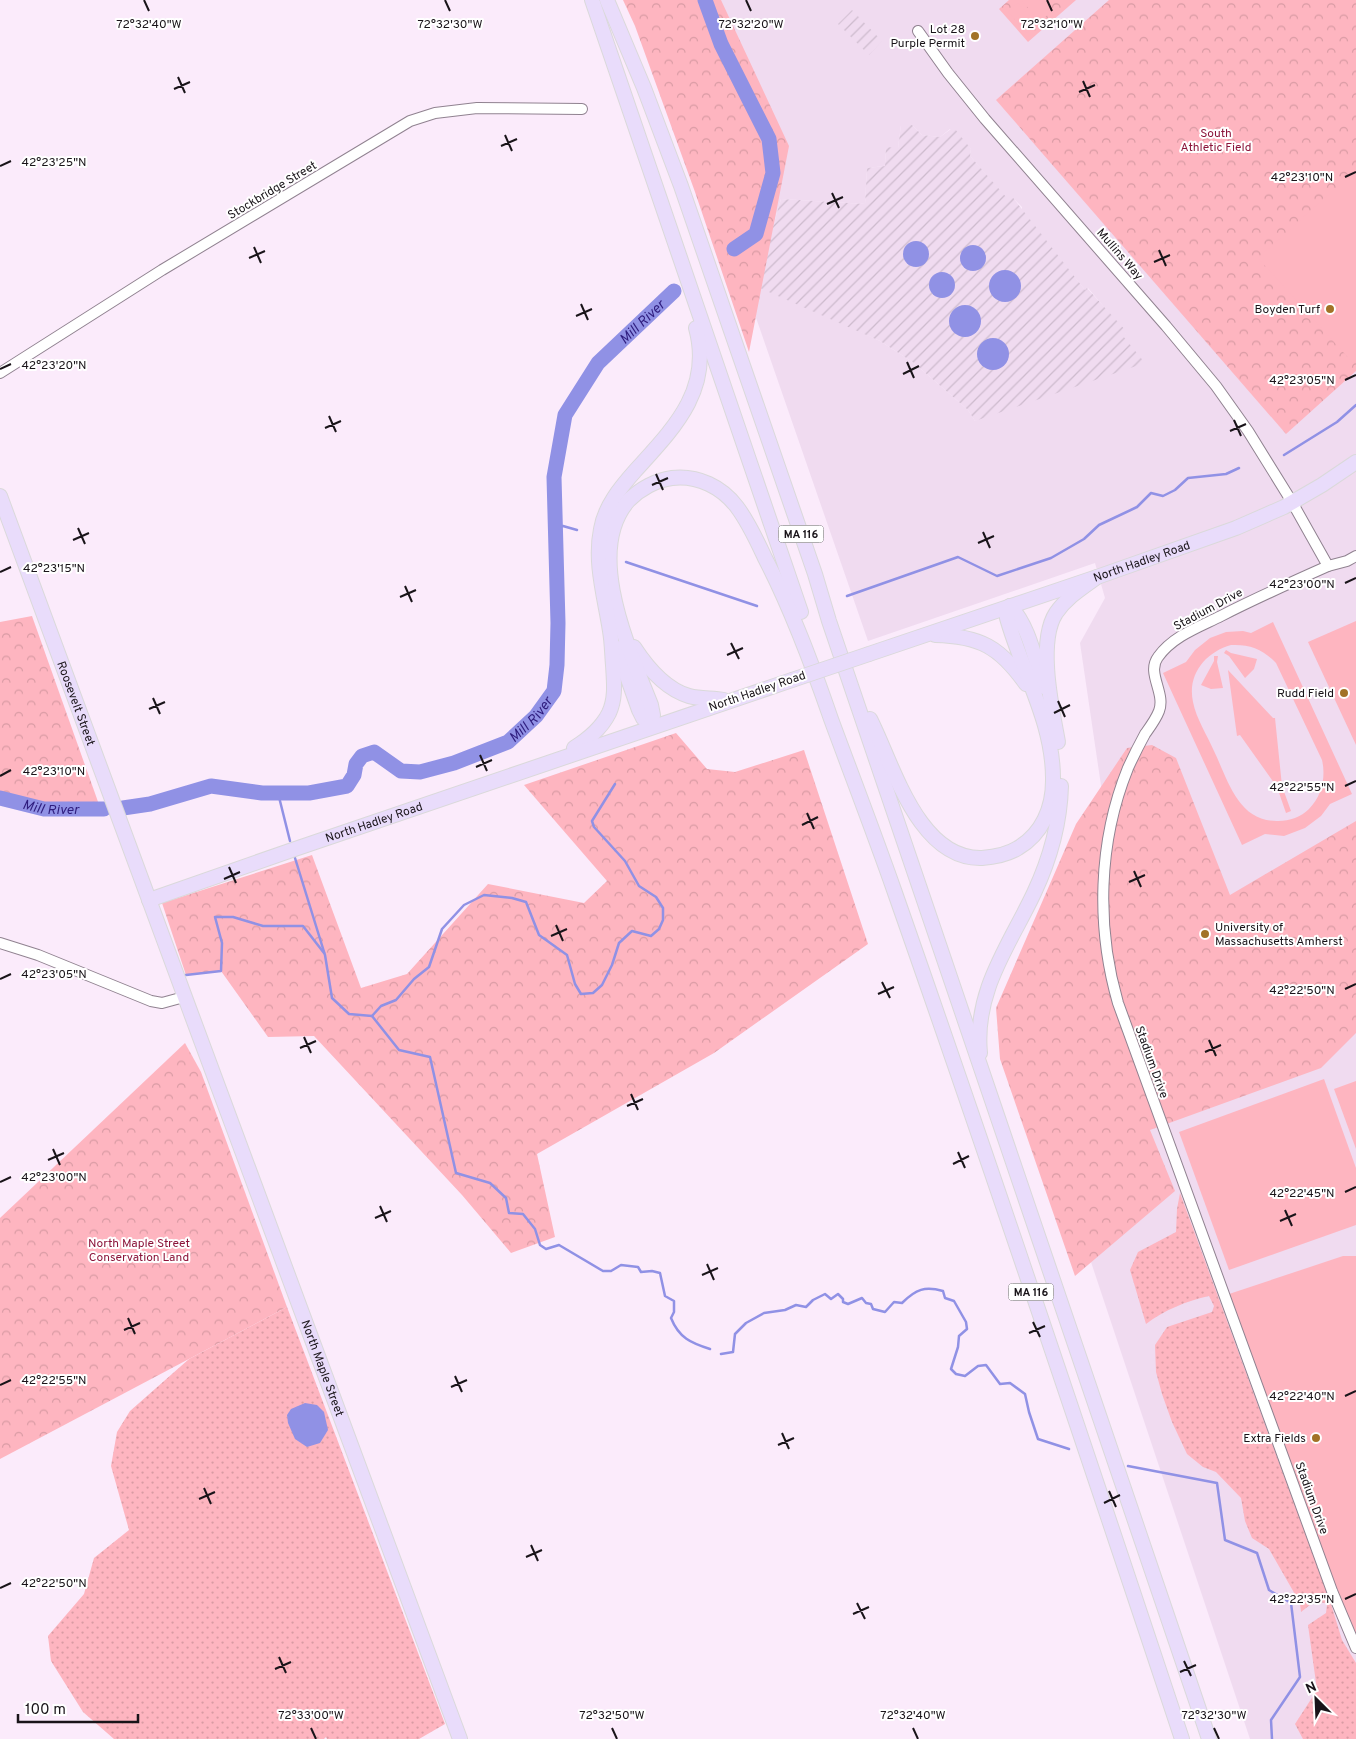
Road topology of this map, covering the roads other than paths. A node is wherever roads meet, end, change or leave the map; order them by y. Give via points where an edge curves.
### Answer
1 (592, 0) edge
2 (607, 0) edge
3 (918, 31) dead end
4 (582, 109) dead end
5 (646, 157) junction
6 (0, 373) edge
7 (1356, 462) edge
8 (0, 496) edge
9 (1292, 502) junction
10 (1356, 556) edge
11 (1328, 566) junction
12 (1097, 577) junction
13 (1010, 606) junction
14 (616, 628) junction
15 (925, 635) junction
16 (848, 675) junction
17 (730, 700) junction
18 (1045, 708) junction
19 (651, 727) junction
20 (562, 758) junction
21 (878, 846) junction
22 (148, 900) junction
23 (0, 943) edge
24 (184, 997) junction
25 (982, 1074) junction
26 (1356, 1648) edge
27 (460, 1739) edge
28 (1182, 1739) edge
29 (1209, 1739) edge

1 - 5 main road, MA 116
2 - 16 main road, MA 116 via 681,186
3 - 9 street, Mullins Way via 985,119 1216,386
4 - 6 street, Stockbridge Street via 477,108 430,114 410,121 162,270
5 - 14 main road via 699,342 699,364 694,389 683,415 618,492 603,519 599,537 603,594
5 - 21 main road, MA 116
7 - 9 main road, North Hadley Road
8 - 22 main road, Roosevelt Street
9 - 11 street
9 - 12 main road, North Hadley Road via 1228,531
10 - 11 street, Stadium Drive
11 - 26 street, Stadium Drive via 1188,632 1169,644 1157,658 1154,667 1161,703 1128,768 1114,813 1106,857 1103,912 1108,964 1120,1011 1332,1591
12 - 13 main road, North Hadley Road
12 - 18 main road via 1066,601 1050,626 1046,648
13 - 15 main road, North Hadley Road
13 - 18 main road via 1008,624
14 - 17 main road via 648,666 671,687 690,696
14 - 19 main road via 650,705 653,715
14 - 20 main road via 615,691 611,707 596,732
14 - 21 main road via 610,556 613,527 626,504 648,486 674,478 698,480 733,501 788,602
15 - 17 main road, North Hadley Road, bridge
15 - 18 main road via 963,636 982,642 1005,659
16 - 18 main road via 916,815 943,845 968,857 1007,854 1027,842 1043,824 1054,783
16 - 25 main road, MA 116
17 - 19 main road, North Hadley Road
18 - 25 main road via 1060,755 1062,774 1057,828 1040,879 984,999 978,1038
19 - 20 main road, North Hadley Road
20 - 22 main road, North Hadley Road
21 - 28 main road, MA 116
22 - 24 main road, Roosevelt Street
23 - 24 street via 151,1001 162,1003
24 - 27 main road, North Maple Street
25 - 29 main road, MA 116

